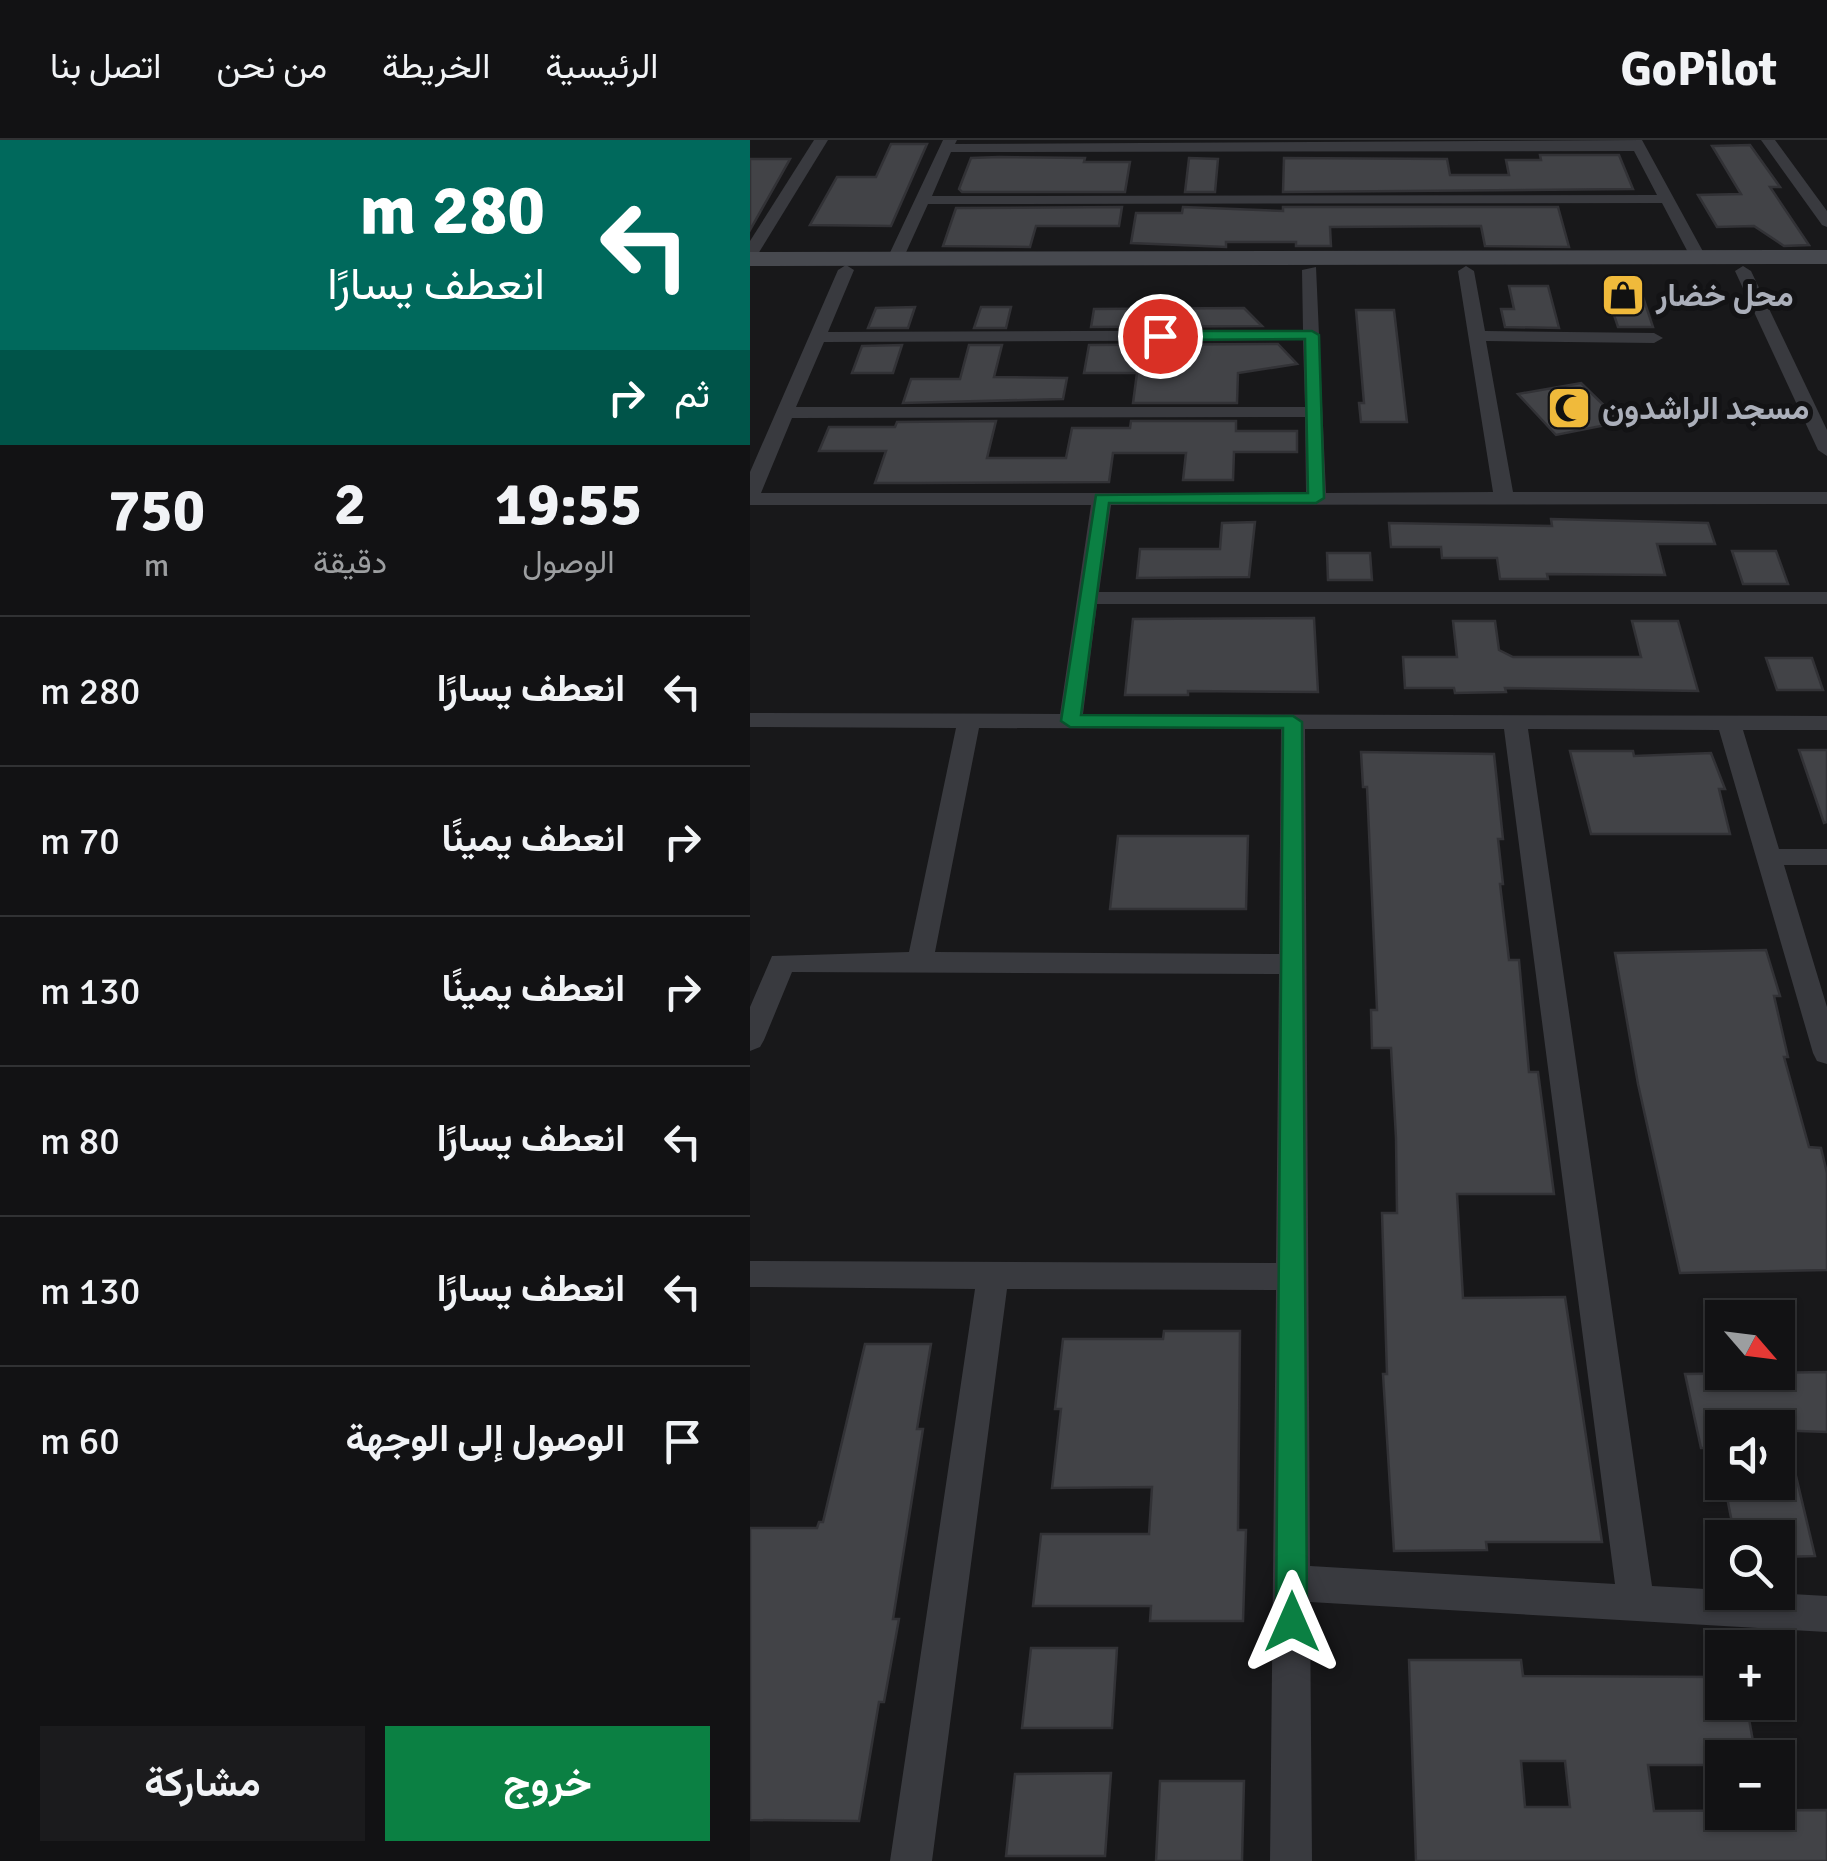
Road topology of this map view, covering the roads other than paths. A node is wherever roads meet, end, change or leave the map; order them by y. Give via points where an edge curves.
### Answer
1 (821, 140) edge
2 (1768, 140) edge
3 (949, 144) edge
4 (1384, 144) edge
5 (1506, 144) edge
6 (1637, 144) edge
7 (923, 200) junction
8 (1667, 200) junction
9 (1824, 214) edge
10 (750, 257) edge
11 (1698, 257) junction
12 (1827, 257) edge
13 (895, 259) junction
14 (750, 270) edge
15 (846, 270) junction
16 (1310, 270) junction
17 (1466, 270) junction
18 (1742, 271) junction
19 (1827, 271) edge
20 (1312, 335) junction
21 (1477, 336) junction
22 (818, 337) junction
23 (1654, 338) dead end
24 (1314, 412) junction
25 (785, 413) junction
26 (1827, 450) edge
27 (750, 497) edge
28 (1102, 498) junction
29 (1316, 498) junction
30 (1504, 498) junction
31 (1827, 498) edge
32 (1088, 598) junction
33 (1827, 598) edge
34 (750, 720) edge
35 (969, 721) junction
36 (1070, 721) junction
37 (1293, 722) junction
38 (1514, 722) junction
39 (1730, 723) junction
40 (1827, 723) edge
41 (1769, 857) junction
42 (1827, 857) edge
43 (920, 961) junction
44 (1292, 964) junction
45 (750, 1040) edge
46 (1827, 1053) edge
47 (750, 1274) edge
48 (993, 1276) junction
49 (1292, 1276) junction
50 (1292, 1583) junction
51 (1636, 1602) junction
52 (1827, 1614) edge
53 (911, 1861) edge
54 (1291, 1861) edge

1 - 10 street
2 - 9 street
3 - 4 street
3 - 7 street
4 - 5 street
5 - 6 street
6 - 8 street
7 - 8 street
7 - 13 street
8 - 11 street
10 - 13 street
11 - 12 street
11 - 13 street
14 - 15 street
15 - 16 street
15 - 22 street
16 - 17 street
16 - 20 street
17 - 18 street
17 - 21 street
18 - 19 street
18 - 26 street
20 - 22 street
20 - 24 street
21 - 23 street
21 - 30 street
22 - 25 street
24 - 25 street
24 - 29 street
25 - 27 street
27 - 28 street
28 - 29 street
28 - 32 street
29 - 30 street
30 - 31 street
32 - 33 street
32 - 36 street
34 - 35 street
35 - 36 street
35 - 43 street
36 - 37 street
37 - 38 street
37 - 44 street
38 - 39 street
38 - 51 street
39 - 40 street
39 - 41 street
41 - 42 street
41 - 46 street
43 - 44 street
43 - 45 street via 782,964
44 - 49 street
47 - 48 street
48 - 49 street
48 - 53 street
49 - 50 street
50 - 51 street
50 - 54 street
51 - 52 street

